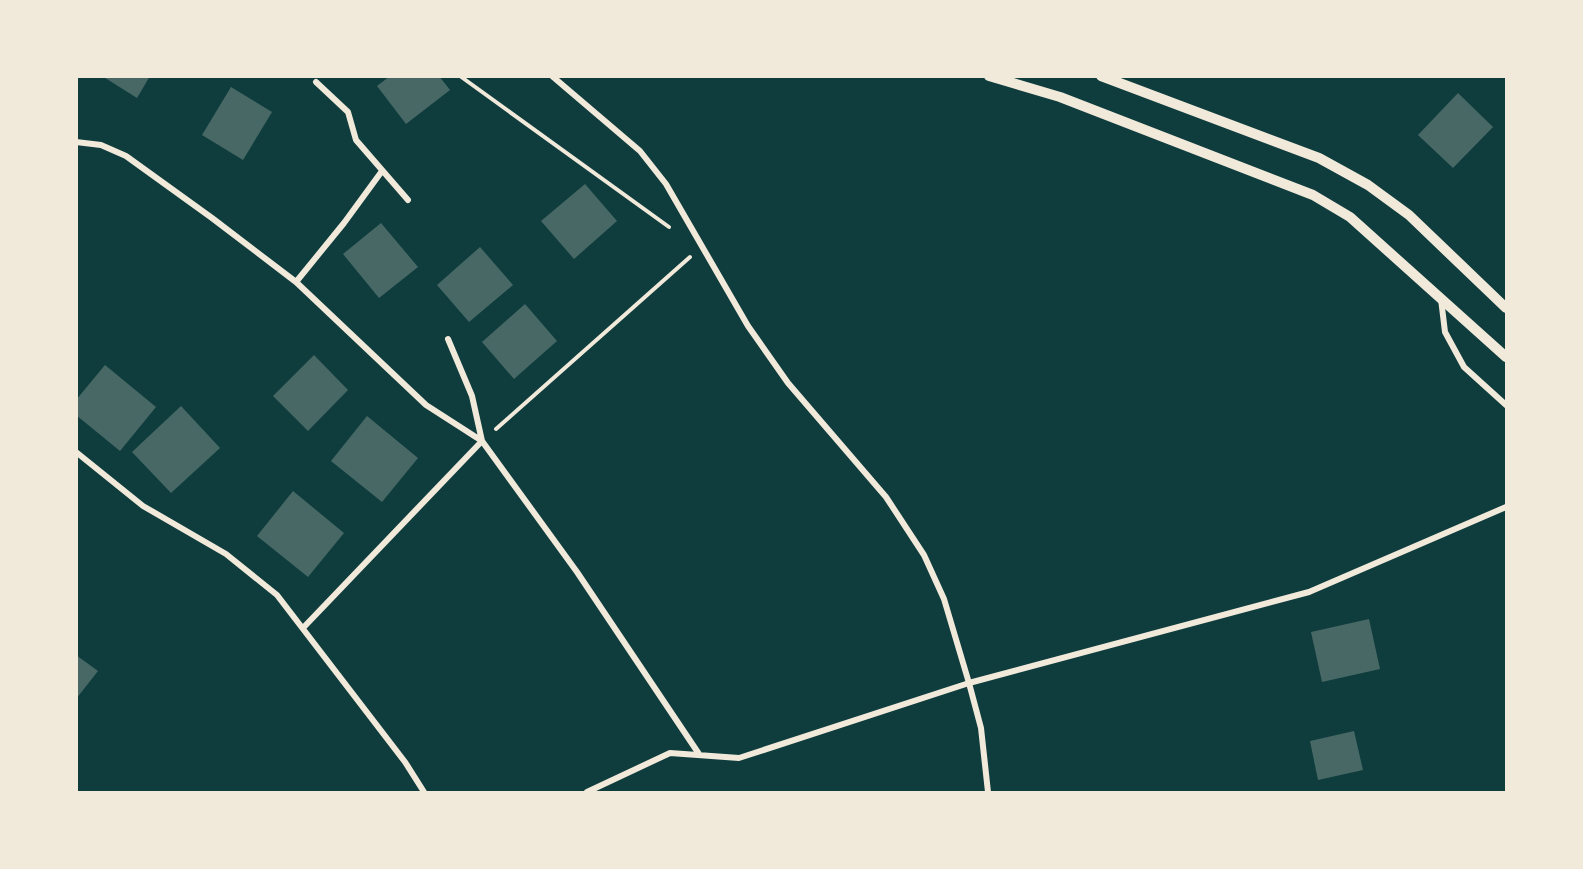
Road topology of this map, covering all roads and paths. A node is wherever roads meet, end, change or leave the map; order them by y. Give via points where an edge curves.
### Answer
1 (460, 76) edge
2 (552, 76) edge
3 (989, 76) edge
4 (1101, 76) edge
5 (316, 82) dead end
6 (76, 142) edge
7 (382, 171) junction
8 (408, 200) dead end
9 (703, 245) junction
10 (296, 282) junction
11 (1441, 299) junction
12 (1506, 308) edge
13 (448, 339) dead end
14 (1506, 357) edge
15 (1506, 405) edge
16 (482, 441) junction
17 (76, 452) edge
18 (1506, 507) edge
19 (303, 628) junction
20 (969, 683) junction
21 (699, 754) junction
22 (424, 792) edge
23 (586, 792) edge
24 (988, 792) edge

1 - 9 path via 669,227
2 - 9 street via 640,151 666,184
3 - 11 street via 1060,97 1313,195 1350,217
4 - 12 street via 1319,158 1368,185 1409,214
5 - 7 street via 348,112 356,140
6 - 10 street via 101,145 126,156
7 - 8 street
7 - 10 street
9 - 16 path
9 - 20 street via 748,326 788,383 886,497 924,555 944,599
10 - 16 street via 426,405
11 - 14 street
11 - 15 street via 1445,332 1464,367
13 - 16 street via 472,396
16 - 19 street
16 - 21 street via 577,572
17 - 19 street via 143,506 226,554 277,595
18 - 20 street via 1309,591
19 - 22 street
20 - 21 street via 739,758
20 - 24 street via 981,728
21 - 23 street via 670,753

